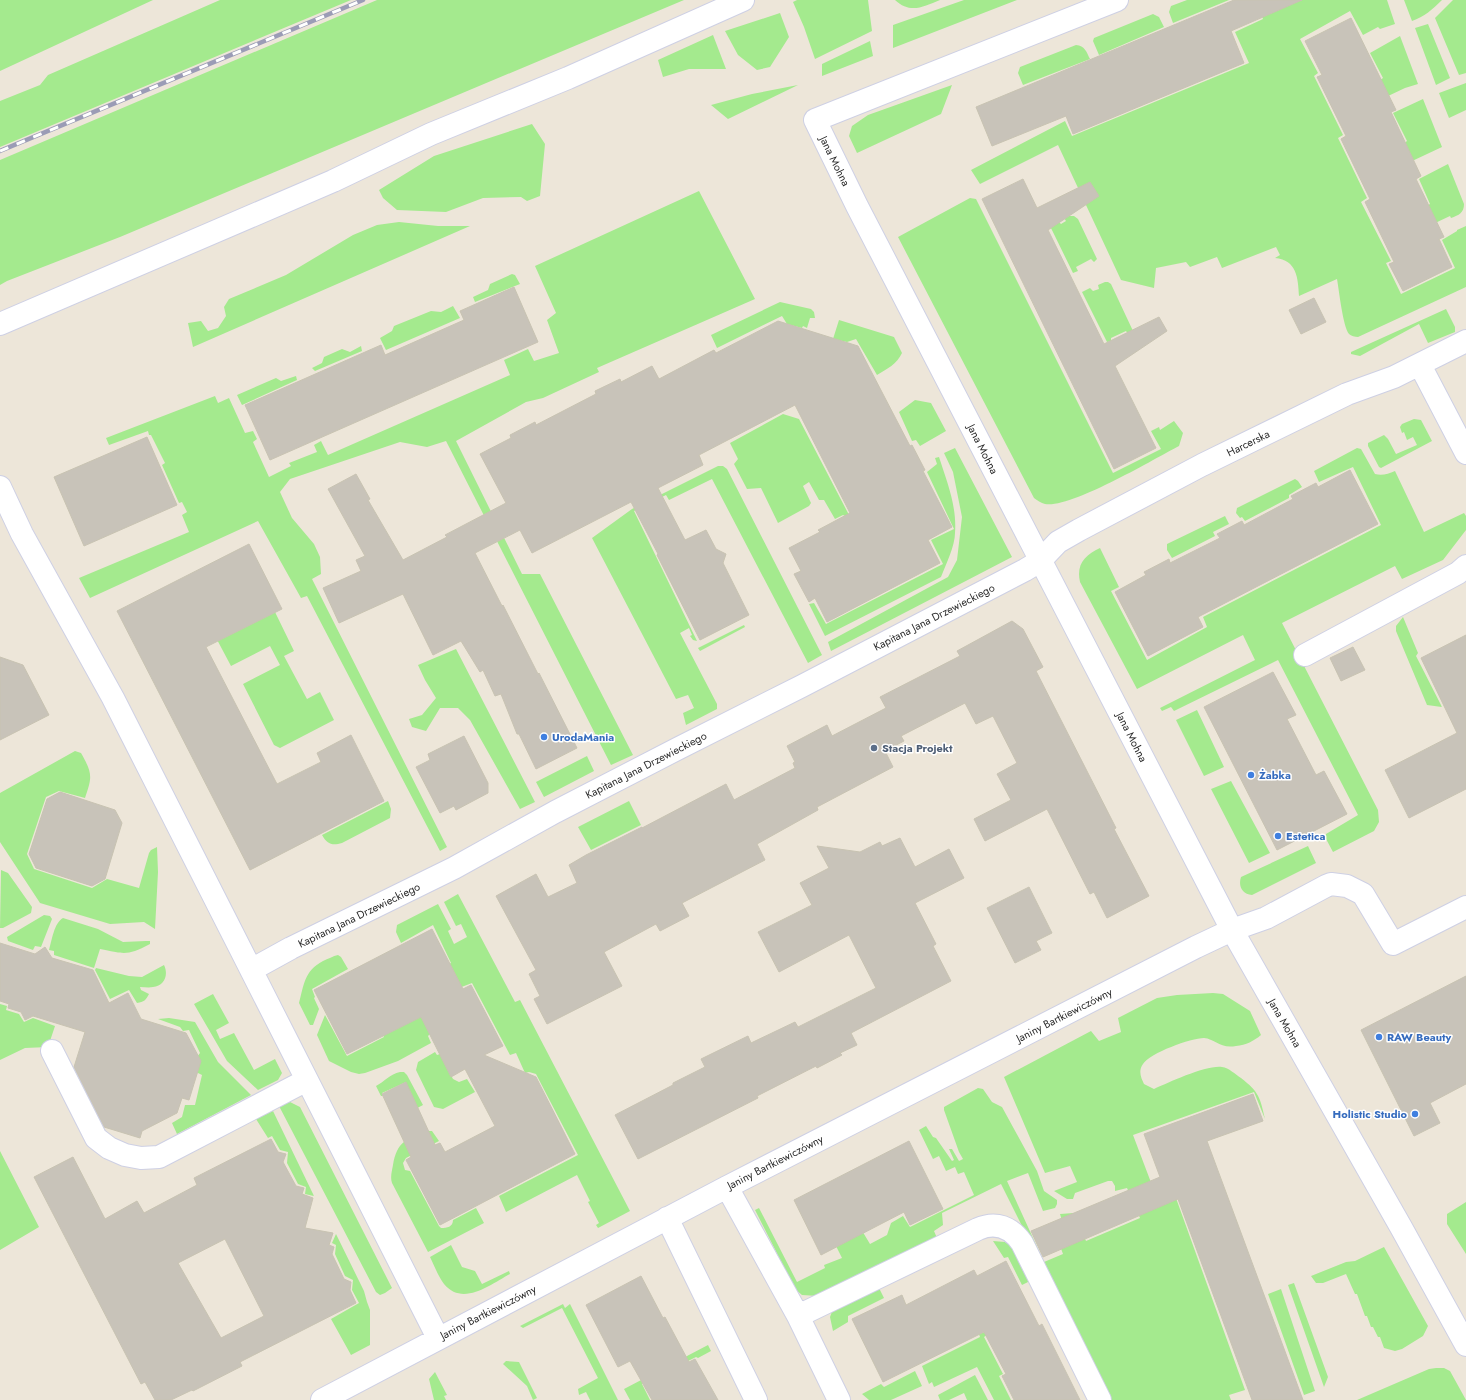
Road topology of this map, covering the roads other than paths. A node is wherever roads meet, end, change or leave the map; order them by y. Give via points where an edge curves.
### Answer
1 (743, 0) edge
2 (1117, 0) edge
3 (0, 324) edge
4 (1466, 342) edge
5 (1420, 364) junction
6 (1466, 453) edge
7 (0, 487) edge
8 (1040, 561) junction
9 (1466, 566) edge
10 (1305, 655) dead end
11 (1466, 907) edge
12 (1232, 930) junction
13 (251, 970) junction
14 (52, 1051) dead end
15 (307, 1080) junction
16 (727, 1187) junction
17 (667, 1218) junction
18 (798, 1316) junction
19 (438, 1338) junction
20 (1466, 1345) edge
21 (322, 1400) edge
22 (756, 1400) edge
23 (838, 1400) edge
24 (1100, 1400) edge

1 - 3 street via 568,78 432,134 333,181
2 - 8 street, Jana Mohna via 815,120
4 - 5 street, Harcerska
5 - 6 street
5 - 8 street, Harcerska via 1394,377 1347,394 1202,465 1058,542
7 - 13 street via 22,534 113,698
8 - 12 street, Jana Mohna
8 - 13 street, Kapitana Jana Drzewieckiego via 555,812 454,868
9 - 10 street via 1458,573
11 - 12 street, Janiny Bartkiewiczówny via 1394,944 1363,894 1347,886 1331,884 1266,918
12 - 16 street, Janiny Bartkiewiczówny
12 - 20 street, Jana Mohna
13 - 15 street
14 - 15 street via 96,1138 109,1148 141,1158 159,1156
15 - 19 street
16 - 17 street, Janiny Bartkiewiczówny
16 - 18 street
17 - 19 street, Janiny Bartkiewiczówny
17 - 22 street
18 - 23 street
18 - 24 street via 985,1225 1001,1225 1017,1235 1022,1243
19 - 21 street, Janiny Bartkiewiczówny

